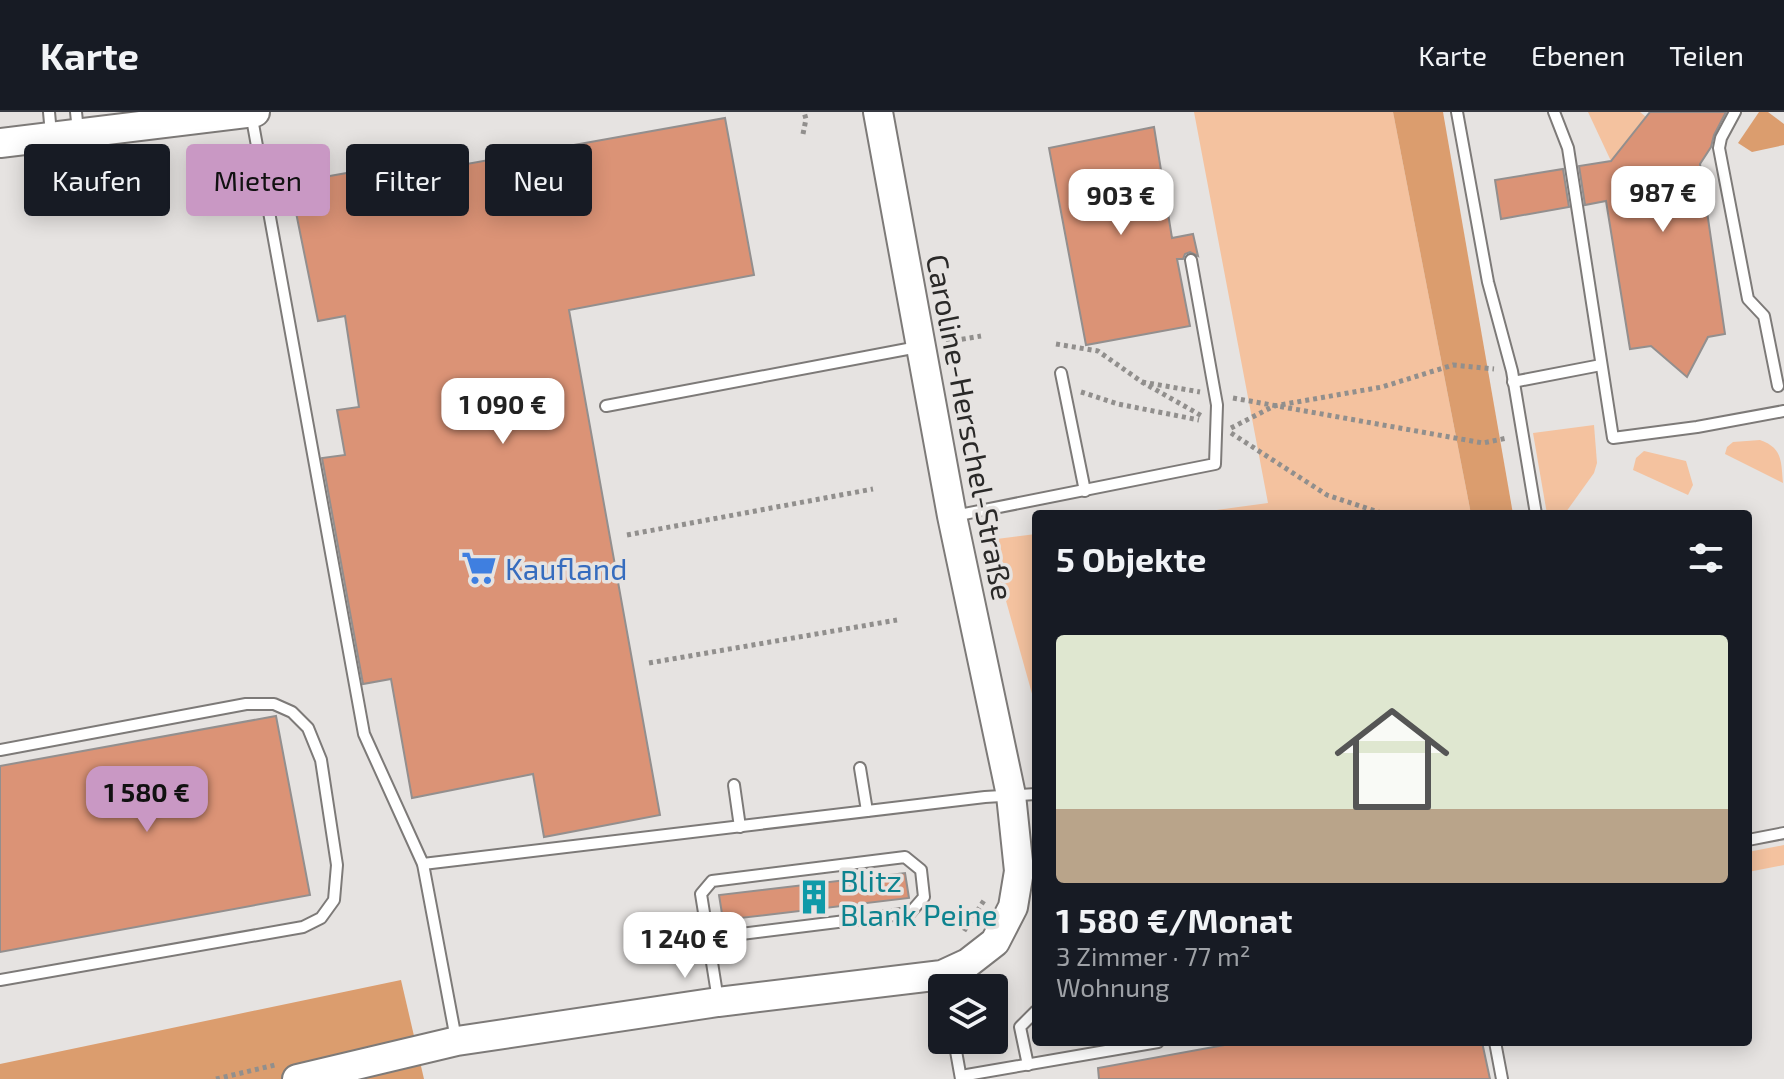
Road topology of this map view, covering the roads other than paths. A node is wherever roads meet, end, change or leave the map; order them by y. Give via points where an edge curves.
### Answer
1 (253, 112) edge
2 (878, 112) edge
3 (1457, 112) edge
4 (1554, 112) edge
5 (1735, 112) edge
6 (220, 114) edge
7 (63, 123) edge
8 (0, 143) edge
9 (1191, 260) dead end
10 (920, 346) junction
11 (1601, 365) junction
12 (1061, 373) dead end
13 (1513, 376) junction
14 (1778, 386) dead end
15 (606, 406) dead end
16 (1784, 411) edge
17 (1085, 491) junction
18 (1535, 510) edge
19 (952, 516) junction
20 (0, 750) edge
21 (860, 768) dead end
22 (734, 785) dead end
23 (1024, 794) edge
24 (867, 811) junction
25 (740, 827) junction
26 (1784, 833) edge
27 (1752, 839) edge
28 (423, 864) junction
29 (709, 938) junction
30 (954, 974) edge
31 (0, 980) edge
32 (928, 983) edge
33 (718, 1002) junction
34 (1032, 1015) edge
35 (457, 1041) junction
36 (1135, 1046) edge
37 (1496, 1046) edge
38 (957, 1054) edge
39 (1028, 1065) junction
40 (289, 1071) edge
41 (961, 1078) edge
42 (1502, 1079) edge

1 - 6 street
1 - 28 lane via 364,734
2 - 10 street, Caroline-Herschel-Straße
3 - 13 lane via 1488,282
4 - 11 lane via 1568,148
5 - 14 lane via 1719,148 1748,299 1764,316
6 - 7 street
7 - 8 street
9 - 17 lane via 1217,405 1215,464
10 - 15 lane
10 - 19 street, Caroline-Herschel-Straße
11 - 13 lane
11 - 16 lane via 1613,438
12 - 17 lane
13 - 18 lane
17 - 19 lane
19 - 23 street, Caroline-Herschel-Straße
20 - 31 lane via 246,704 274,704 308,728 321,760 337,865 334,900 321,918 303,927
21 - 24 lane
22 - 25 lane
23 - 24 lane
23 - 30 street, Caroline-Herschel-Straße via 1013,907 995,942
24 - 25 lane
25 - 28 lane
26 - 27 lane
28 - 35 lane
29 - 29 lane via 701,894 712,881 905,857 921,870 924,897 910,913
29 - 33 lane
32 - 33 street, Caroline-Herschel-Straße
33 - 35 street, Caroline-Herschel-Straße
34 - 39 lane via 1020,1027
35 - 40 street, Caroline-Herschel-Straße
36 - 39 lane
37 - 42 lane
38 - 41 lane
39 - 41 lane

